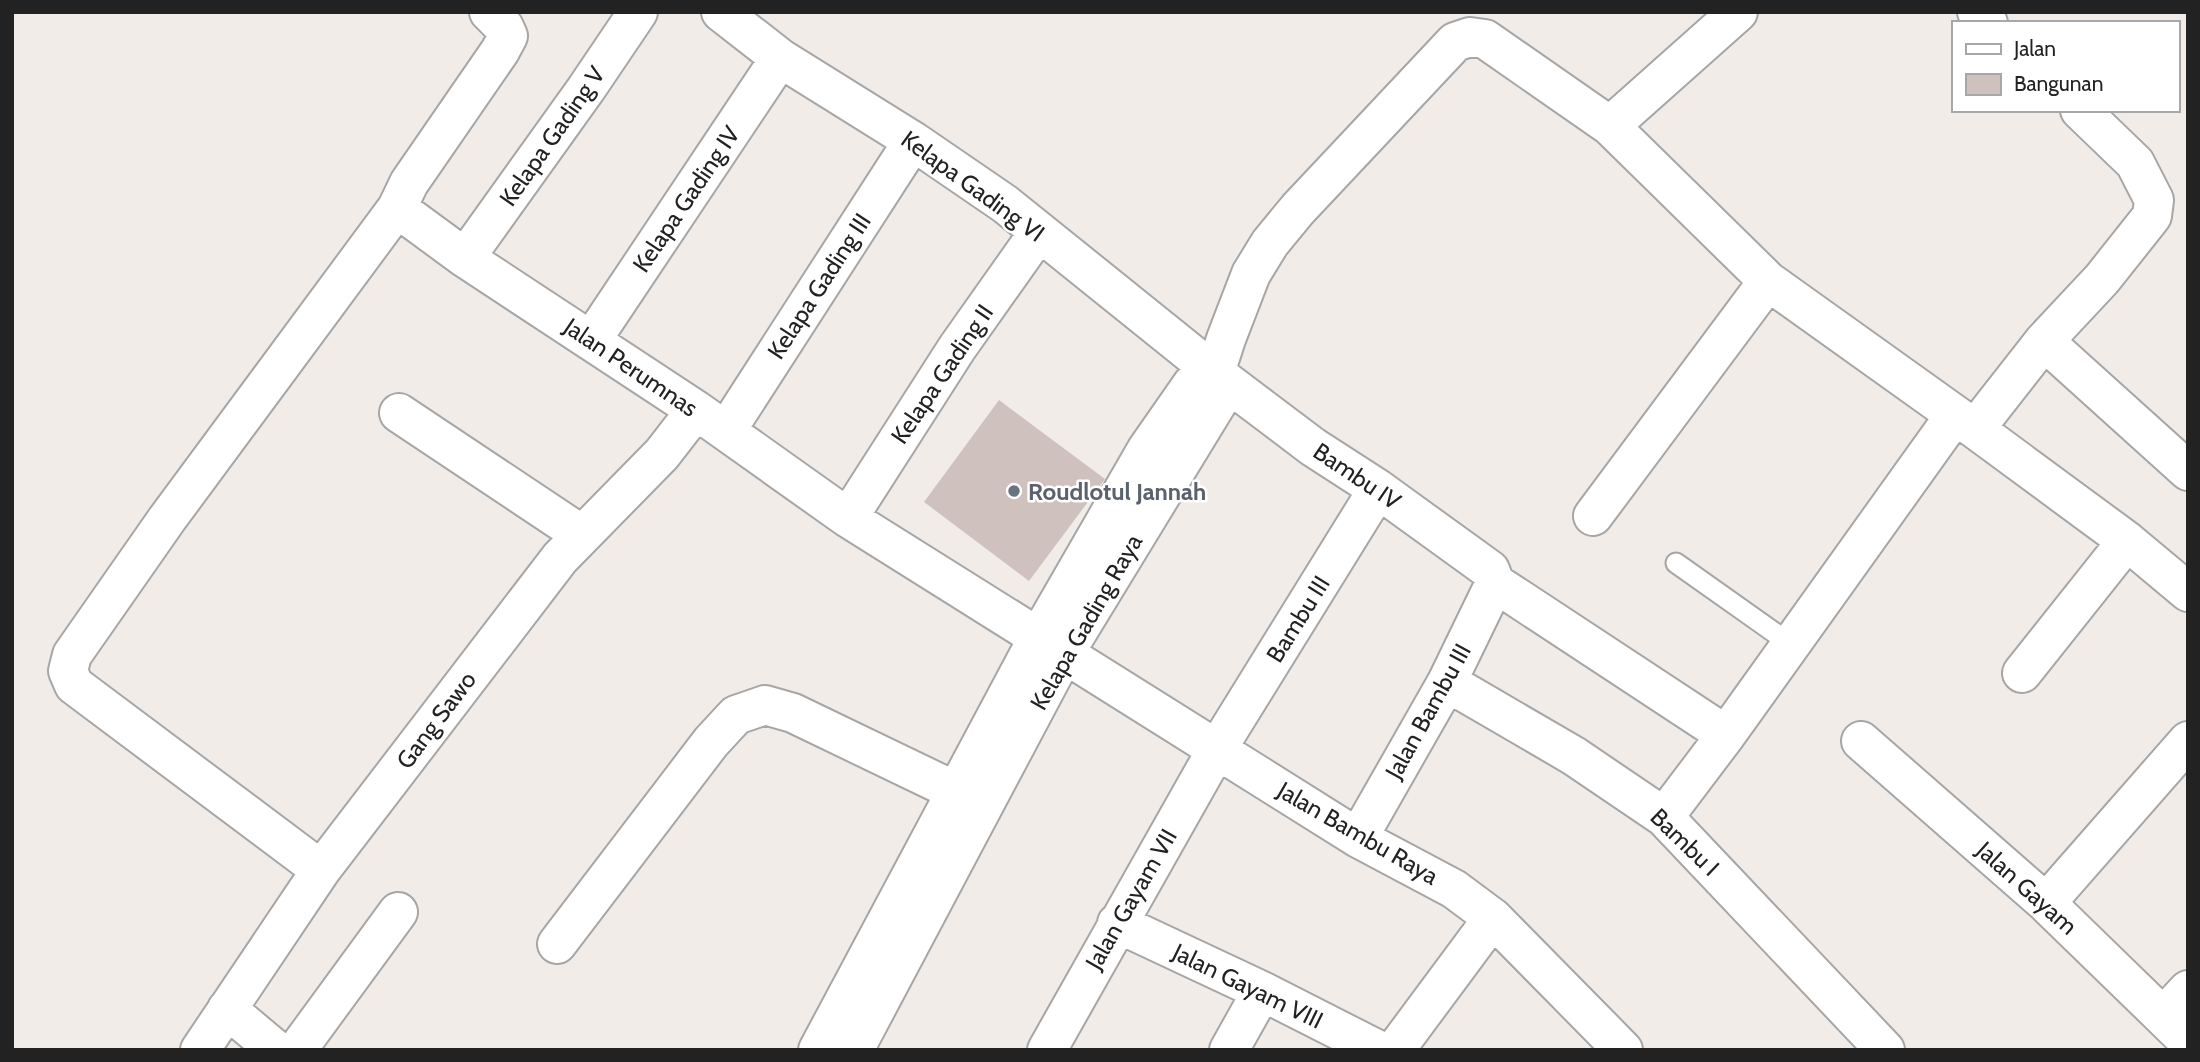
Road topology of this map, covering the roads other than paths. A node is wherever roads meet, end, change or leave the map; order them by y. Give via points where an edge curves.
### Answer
1 (489, 12) edge
2 (638, 12) edge
3 (721, 12) edge
4 (1738, 12) edge
5 (780, 58) junction
6 (2082, 112) edge
7 (1610, 127) junction
8 (913, 141) junction
9 (397, 208) junction
10 (1039, 232) junction
11 (465, 258) junction
12 (1768, 281) junction
13 (591, 341) junction
14 (2045, 341) junction
15 (1215, 373) junction
16 (399, 413) dead end
17 (711, 420) junction
18 (1965, 422) junction
19 (2188, 471) edge
20 (1378, 489) junction
21 (1592, 516) dead end
22 (848, 518) junction
23 (582, 535) junction
24 (2127, 541) junction
25 (1676, 563) dead end
26 (1495, 583) junction
27 (2188, 592) edge
28 (1792, 645) junction
29 (1051, 646) junction
30 (2022, 673) dead end
31 (1447, 682) junction
32 (1727, 735) junction
33 (2188, 740) edge
34 (1861, 741) dead end
35 (1217, 749) junction
36 (955, 791) junction
37 (1664, 817) junction
38 (1358, 838) junction
39 (321, 870) junction
40 (2046, 903) junction
41 (398, 912) dead end
42 (1493, 918) junction
43 (1117, 923) junction
44 (556, 944) dead end
45 (1262, 991) junction
46 (227, 1009) junction
47 (2180, 1015) edge
48 (200, 1050) edge
49 (276, 1050) edge
50 (298, 1050) edge
51 (818, 1050) edge
52 (854, 1050) edge
53 (1047, 1050) edge
54 (1229, 1050) edge
55 (1378, 1050) edge
56 (1395, 1050) edge
57 (1623, 1050) edge
58 (1885, 1050) edge

1 - 9 street via 508,36
2 - 11 street, Kelapa Gading V
3 - 5 street, Kelapa Gading VI
4 - 7 street
5 - 8 street, Kelapa Gading VI
5 - 13 street, Kelapa Gading IV
6 - 14 street via 2135,163 2154,200 2152,216
7 - 12 street, Kelapa Gading Raya
7 - 15 street, Kelapa Gading Raya via 1485,39 1455,41 1270,243 1241,297
8 - 10 street, Kelapa Gading VI
8 - 17 street, Kelapa Gading III
9 - 11 street, Jalan Perumnas
9 - 39 street via 167,519 72,655 68,671 74,685
10 - 15 street, Kelapa Gading VI
10 - 22 street, Kelapa Gading II via 957,348
11 - 13 street, Jalan Perumnas
12 - 18 street, Kelapa Gading Raya
12 - 21 street
13 - 17 street, Jalan Perumnas
14 - 18 street
14 - 19 street
15 - 20 street, Bambu IV
15 - 29 street, Kelapa Gading Raya via 1219,400
16 - 23 street
17 - 22 street, Jalan Perumnas
17 - 23 street, Gang Sawo via 662,454
18 - 24 street, Kelapa Gading Raya
18 - 28 street
20 - 26 street, Bambu IV via 1490,570
20 - 35 street, Bambu III
22 - 29 street, Jalan Perumnas
23 - 39 street, Gang Sawo
24 - 27 street, Kelapa Gading Raya
24 - 30 street
25 - 28 lane
26 - 31 street, Jalan Bambu III
26 - 32 street, Bambu IV
28 - 32 street
29 - 35 street, Jalan Bambu Raya
29 - 36 street, Kelapa Gading Raya
29 - 52 street, Kelapa Gading Raya
31 - 37 street, Bambu I via 1574,756
31 - 38 street, Jalan Bambu III
32 - 37 street
33 - 40 street
34 - 40 street, Jalan Gayam
35 - 38 street, Jalan Bambu Raya
35 - 43 street, Jalan Gayam VII
36 - 44 street via 793,713 765,705 736,715
36 - 51 street, Kelapa Gading Raya
37 - 58 street, Bambu I
38 - 42 street, Jalan Bambu Raya via 1454,888
39 - 46 street, Gang Sawo
40 - 47 street, Jalan Gayam
41 - 50 street
42 - 56 street
42 - 57 street, Jalan Bambu Raya
43 - 45 street, Jalan Gayam VIII
43 - 53 street, Jalan Gayam VII
45 - 54 street
45 - 55 street, Jalan Gayam VIII
46 - 48 street, Gang Sawo
46 - 49 street

